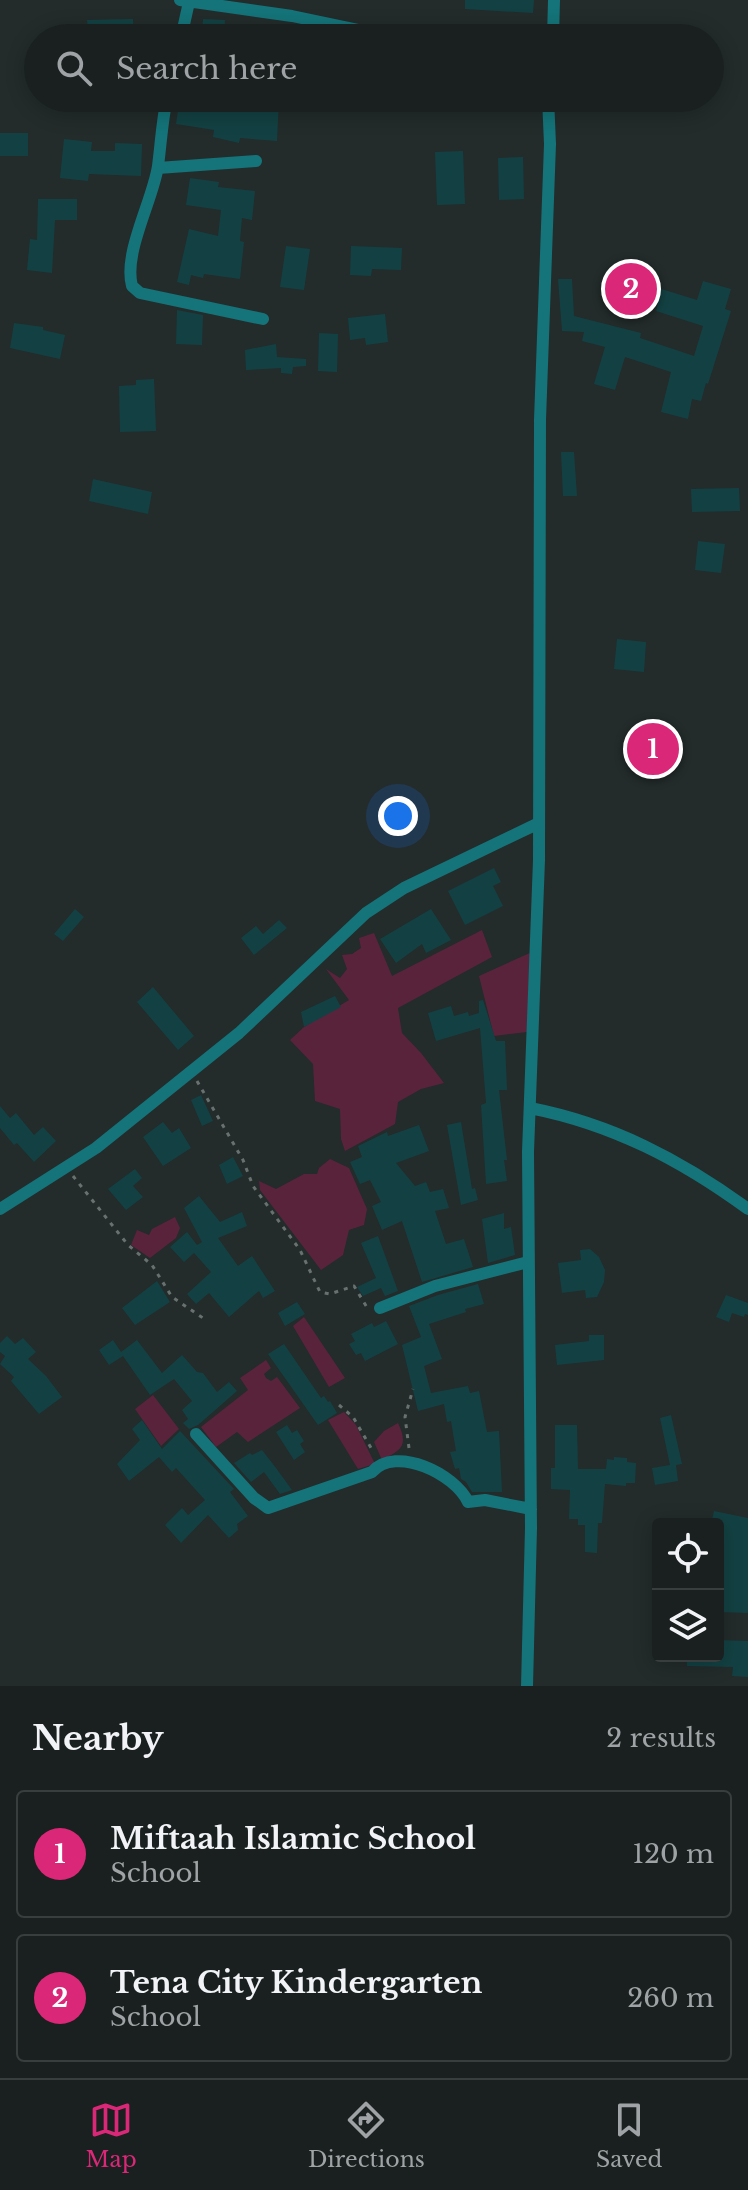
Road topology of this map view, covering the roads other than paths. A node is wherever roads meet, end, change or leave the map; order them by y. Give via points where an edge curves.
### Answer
1 (554, 0) edge
2 (184, 1) edge
3 (182, 24) edge
4 (330, 24) edge
5 (553, 24) edge
6 (165, 112) edge
7 (549, 112) edge
8 (256, 161) dead end
9 (158, 168) junction
10 (263, 319) dead end
11 (539, 823) junction
12 (530, 1108) junction
13 (0, 1209) edge
14 (748, 1209) edge
15 (528, 1262) junction
16 (380, 1308) road end
17 (196, 1434) dead end
18 (531, 1509) junction
19 (527, 1686) edge

1 - 5 street
2 - 3 street
2 - 4 street
6 - 9 street
7 - 11 street via 540,420
8 - 9 street
9 - 10 street via 134,252 130,275 135,290
11 - 12 street
11 - 13 street via 404,888 366,913 239,1033 96,1148
12 - 14 street via 618,1132 691,1170
12 - 15 street
15 - 16 street via 435,1286
15 - 18 street
17 - 18 street via 268,1508 394,1461 437,1472 461,1488 468,1502
18 - 19 street

